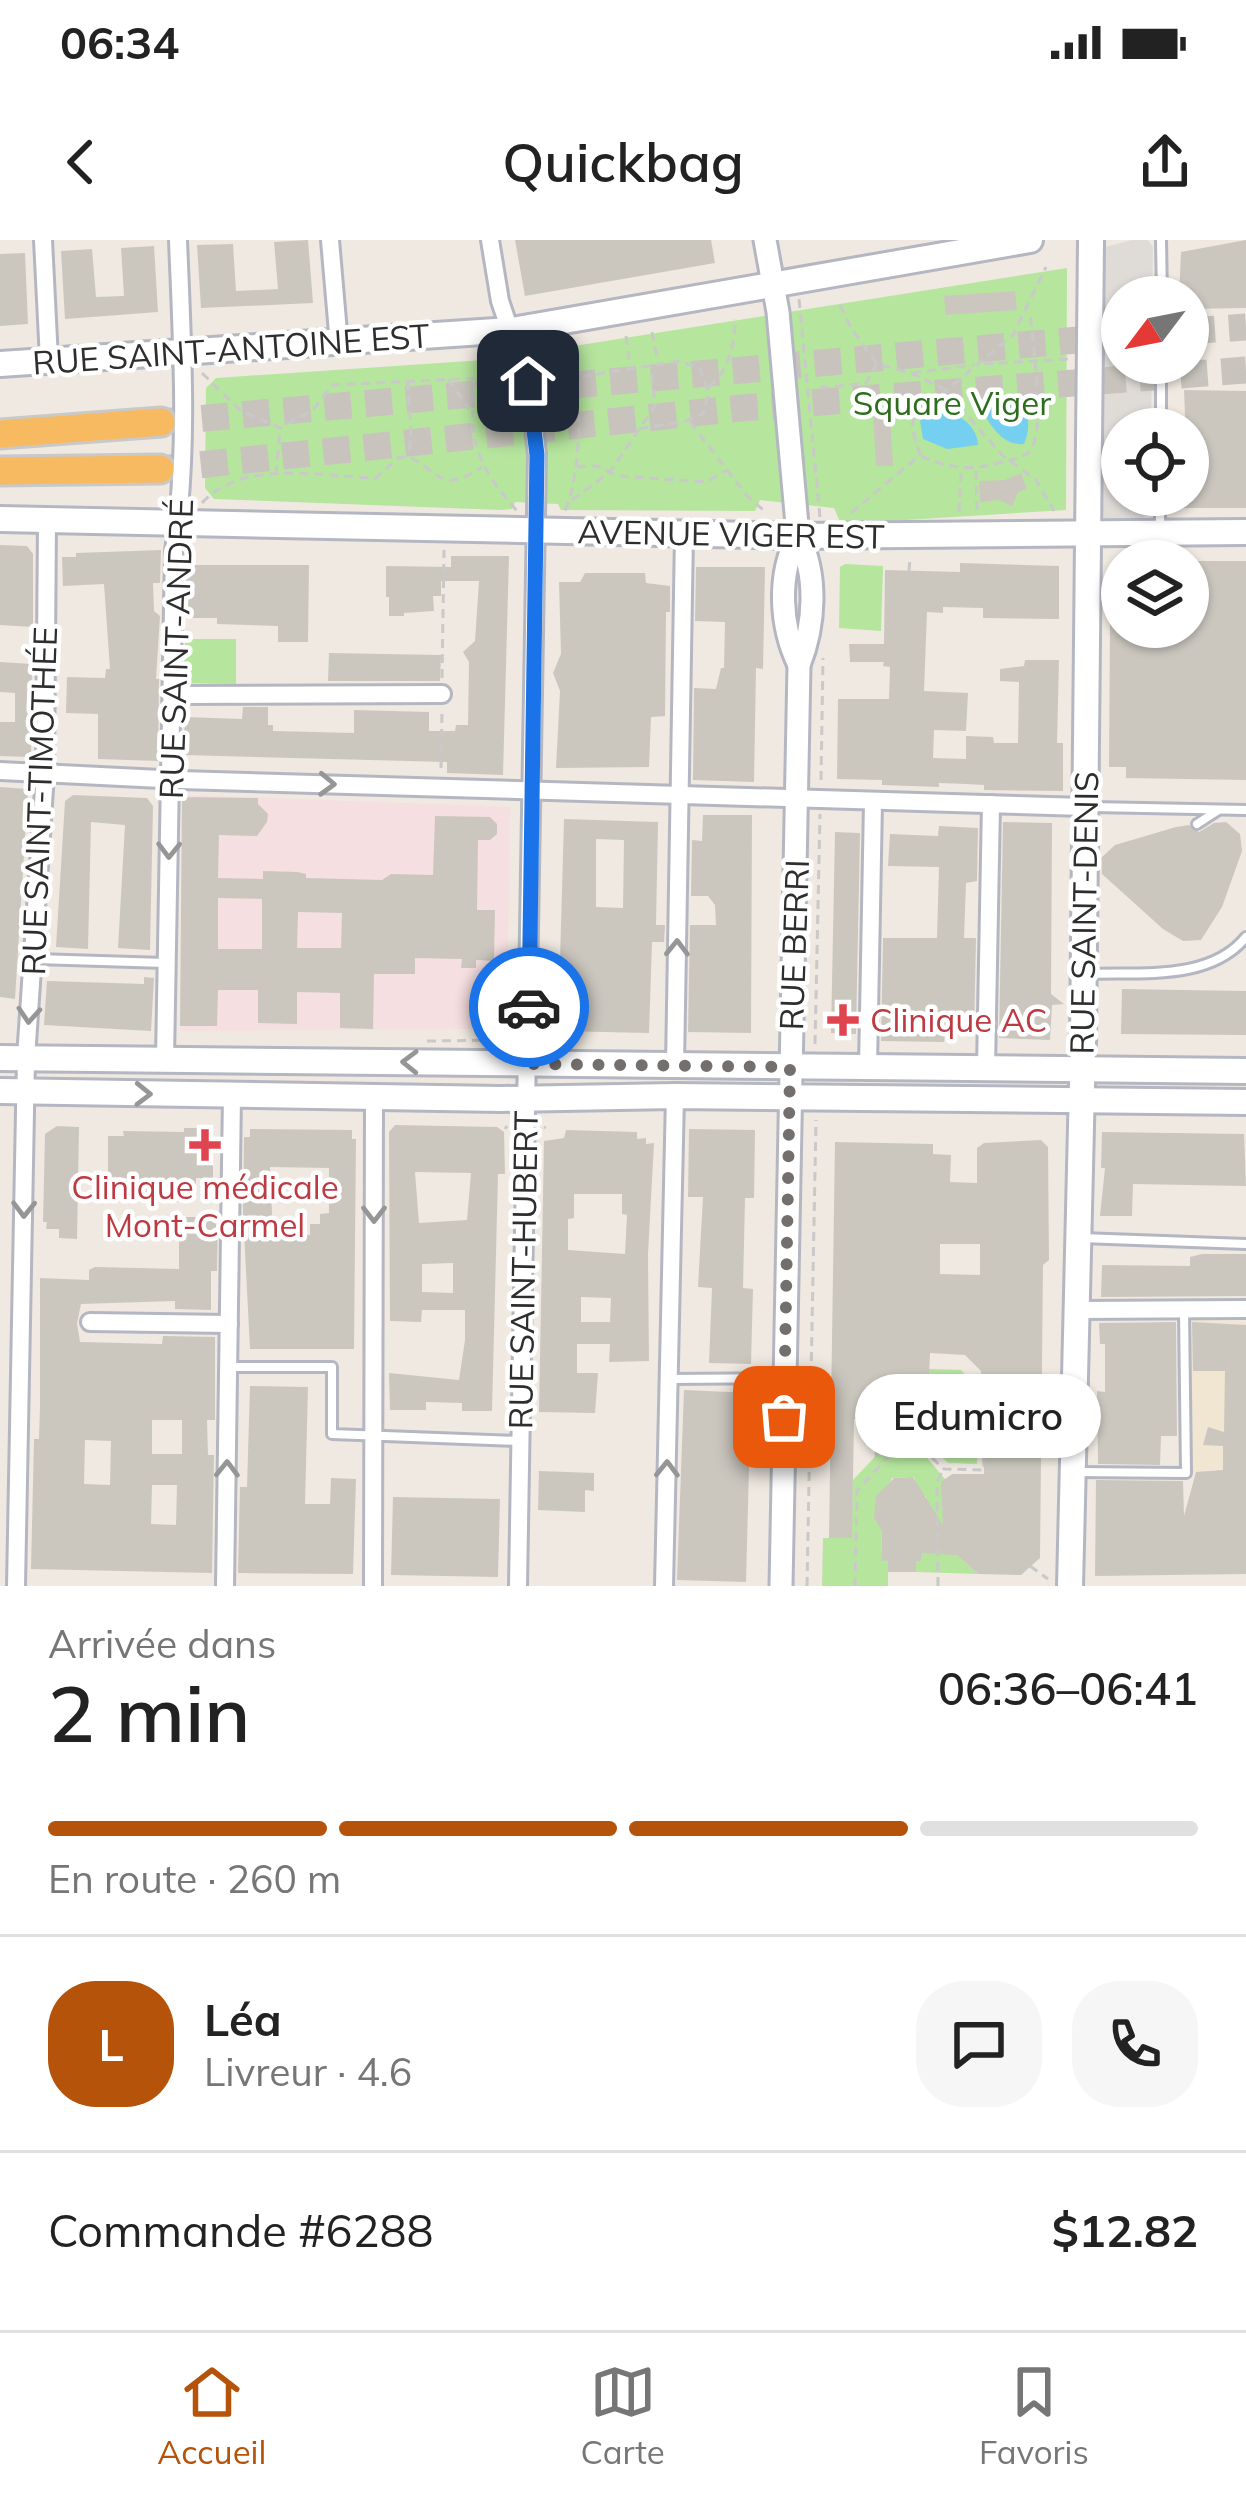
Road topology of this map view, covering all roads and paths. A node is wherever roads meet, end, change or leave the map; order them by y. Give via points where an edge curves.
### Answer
1 (43, 240) edge
2 (178, 240) edge
3 (330, 240) edge
4 (490, 240) edge
5 (765, 240) edge
6 (1030, 240) edge
7 (1091, 240) edge
8 (1161, 240) edge
9 (1046, 267) dead end
10 (1162, 276) edge
11 (775, 286) junction
12 (840, 305) dead end
13 (1029, 309) junction
14 (802, 318) dead end
15 (735, 319) dead end
16 (512, 330) junction
17 (652, 332) dead end
18 (626, 336) dead end
19 (339, 344) junction
20 (183, 353) junction
21 (503, 359) dead end
22 (1072, 359) dead end
23 (49, 360) junction
24 (1034, 361) junction
25 (542, 363) dead end
26 (0, 364) edge
27 (658, 364) junction
28 (877, 364) junction
29 (979, 364) junction
30 (651, 365) junction
31 (631, 368) junction
32 (573, 371) junction
33 (544, 372) dead end
34 (202, 373) dead end
35 (911, 373) junction
36 (584, 376) junction
37 (478, 378) junction
38 (448, 379) junction
39 (408, 380) junction
40 (567, 380) junction
41 (866, 383) junction
42 (708, 388) junction
43 (820, 388) dead end
44 (944, 389) junction
45 (575, 391) junction
46 (470, 410) junction
47 (914, 417) junction
48 (0, 418) edge
49 (689, 421) junction
50 (161, 422) tunnel mouth
51 (118, 424) junction
52 (280, 428) junction
53 (638, 428) junction
54 (0, 434) edge
55 (920, 455) junction
56 (408, 456) junction
57 (1012, 460) junction
58 (482, 467) junction
59 (575, 467) junction
60 (976, 468) junction
61 (961, 469) junction
62 (160, 470) tunnel mouth
63 (727, 470) junction
64 (0, 471) edge
65 (610, 472) junction
66 (276, 476) junction
67 (572, 500) junction
68 (201, 504) dead end
69 (820, 509) dead end
70 (517, 512) dead end
71 (959, 512) dead end
72 (977, 512) dead end
73 (1054, 512) dead end
74 (562, 513) dead end
75 (767, 513) dead end
76 (850, 514) dead end
77 (1160, 516) edge
78 (0, 519) edge
79 (47, 520) junction
80 (178, 524) junction
81 (445, 530) junction
82 (536, 532) junction
83 (1246, 532) edge
84 (1160, 534) junction
85 (684, 535) junction
86 (798, 536) junction
87 (1087, 536) junction
88 (910, 559) dead end
89 (909, 571) dead end
90 (823, 662) dead end
91 (442, 694) junction
92 (172, 695) junction
93 (0, 771) edge
94 (45, 774) junction
95 (441, 777) dead end
96 (820, 779) dead end
97 (171, 780) junction
98 (533, 790) junction
99 (680, 795) junction
100 (797, 800) junction
101 (873, 802) junction
102 (992, 804) junction
103 (1085, 807) junction
104 (1224, 808) junction
105 (1246, 810) edge
106 (820, 820) dead end
107 (1197, 824) dead end
108 (1246, 938) edge
109 (33, 958) junction
110 (166, 963) junction
111 (1083, 974) junction
112 (815, 1042) dead end
113 (0, 1058) edge
114 (26, 1058) junction
115 (165, 1059) junction
116 (526, 1064) junction
117 (675, 1065) junction
118 (868, 1066) junction
119 (790, 1067) junction
120 (986, 1067) junction
121 (1082, 1070) junction
122 (1246, 1071) edge
123 (0, 1091) edge
124 (26, 1092) junction
125 (232, 1095) junction
126 (675, 1096) junction
127 (374, 1097) junction
128 (790, 1097) junction
129 (526, 1099) junction
130 (1081, 1100) junction
131 (1246, 1102) edge
132 (816, 1130) dead end
133 (1079, 1238) junction
134 (1246, 1244) edge
135 (1184, 1309) junction
136 (1246, 1309) edge
137 (1078, 1310) junction
138 (90, 1322) dead end
139 (229, 1324) junction
140 (230, 1367) junction
141 (785, 1378) junction
142 (669, 1379) junction
143 (982, 1381) dead end
144 (1042, 1383) dead end
145 (1051, 1383) dead end
146 (374, 1436) junction
147 (520, 1442) junction
148 (944, 1469) junction
149 (1075, 1472) junction
150 (1030, 1567) dead end
151 (1060, 1583) edge
152 (16, 1586) edge
153 (225, 1586) edge
154 (373, 1586) edge
155 (518, 1586) edge
156 (664, 1586) edge
157 (781, 1586) edge
158 (807, 1586) edge
159 (855, 1586) edge
160 (938, 1586) edge

1 - 23 street
2 - 20 street, RUE SAINT-ANDRÉ
3 - 19 street
4 - 16 street, RUE SAINT-HUBERT
5 - 11 street, RUE BERRI
6 - 11 main road, RUE SAINT-ANTOINE EST
7 - 87 main road, RUE SAINT-DENIS
8 - 10 lane
9 - 13 path
11 - 16 main road, RUE SAINT-ANTOINE EST
11 - 86 street, RUE BERRI
12 - 28 path
13 - 24 path
13 - 29 path
14 - 69 path
15 - 42 path via 729,359
16 - 19 main road, RUE SAINT-ANTOINE EST
16 - 82 street, RUE SAINT-HUBERT via 534,420
17 - 27 path
18 - 31 path
19 - 20 main road, RUE SAINT-ANTOINE EST
20 - 23 main road, RUE SAINT-ANTOINE EST
20 - 80 street, RUE SAINT-ANDRÉ
21 - 37 path
22 - 24 path
23 - 26 main road, RUE SAINT-ANTOINE EST
24 - 29 path
24 - 57 path via 1034,444
25 - 32 path
27 - 30 path
27 - 42 path via 694,364
28 - 35 path
28 - 41 path
29 - 35 path
29 - 44 path
30 - 31 path
30 - 53 path via 656,402
31 - 36 path
32 - 36 path
32 - 40 path
33 - 40 path
34 - 52 path via 240,410
35 - 44 path
36 - 45 path
37 - 38 path
37 - 46 path
38 - 39 path
38 - 46 path
39 - 52 path via 332,385 314,409
39 - 56 path
40 - 45 path
41 - 43 path
41 - 47 path via 871,395
42 - 49 path via 703,414
44 - 47 path
44 - 57 path
45 - 59 path
46 - 58 path
47 - 55 path
48 - 51 highway
49 - 53 path
49 - 63 path
50 - 51 highway
51 - 54 highway
52 - 66 path
53 - 65 path
55 - 61 path
55 - 76 path
56 - 58 path via 449,481
56 - 66 path via 376,478
57 - 60 path
57 - 73 path via 1036,480
58 - 70 path
59 - 65 path
59 - 67 path
60 - 61 path
60 - 72 path
61 - 71 path
62 - 64 highway
63 - 65 path via 706,482
63 - 75 path
65 - 67 path
66 - 68 path via 241,476
67 - 74 path
77 - 84 lane
78 - 79 main road, AVENUE VIGER EST
79 - 80 main road, AVENUE VIGER EST
79 - 94 street, RUE SAINT-TIMOTHÉE
80 - 81 main road, AVENUE VIGER EST
80 - 92 street, RUE SAINT-ANDRÉ
81 - 82 main road, AVENUE VIGER EST
81 - 91 path
82 - 85 main road, AVENUE VIGER EST
82 - 98 street, RUE SAINT-HUBERT
83 - 84 main road, AVENUE VIGER EST
84 - 87 main road, AVENUE VIGER EST
85 - 86 main road, AVENUE VIGER EST
85 - 99 street
86 - 87 main road, AVENUE VIGER EST
86 - 100 street, RUE BERRI via 785,563 786,638 799,665
87 - 103 main road, RUE SAINT-DENIS
88 - 89 path
90 - 96 path
91 - 92 street
91 - 95 path
92 - 97 street, RUE SAINT-ANDRÉ
93 - 94 street
94 - 97 street
94 - 109 street, RUE SAINT-TIMOTHÉE
97 -> 98 street
97 -> 110 street, RUE SAINT-ANDRÉ
98 - 99 street
98 - 116 street, RUE SAINT-HUBERT
99 - 100 street
117 -> 99 street
100 - 101 street
100 - 119 street, RUE BERRI
101 - 102 street
101 - 118 street
102 - 103 street
102 - 120 street
103 - 104 lane
103 - 111 main road, RUE SAINT-DENIS
104 - 105 lane
104 - 107 lane
106 - 112 path, RUE BERRI
108 - 111 lane via 1209,965
109 - 110 lane
109 -> 114 street, RUE SAINT-TIMOTHÉE
110 - 115 street, RUE SAINT-ANDRÉ
111 - 121 main road, RUE SAINT-DENIS
113 - 114 main road
114 - 115 main road
114 - 124 street, RUE SAINT-TIMOTHÉE
116 -> 115 main road
116 - 117 main road
116 - 129 street, RUE SAINT-HUBERT
117 - 119 main road
118 - 119 main road
118 - 120 main road
119 - 128 street, RUE BERRI
120 - 121 main road
121 - 122 main road
121 - 130 main road, RUE SAINT-DENIS
123 - 124 main road
124 -> 125 main road
124 -> 152 street, RUE SAINT-TIMOTHÉE
125 - 127 main road
125 - 139 street
126 - 128 main road
126 - 129 main road
126 - 142 street
127 - 129 main road
127 -> 146 street
128 - 130 main road
128 - 141 street, RUE BERRI
129 - 147 street, RUE SAINT-HUBERT
130 - 131 main road
130 - 133 main road, RUE SAINT-DENIS
132 - 158 path
133 - 134 lane
133 - 137 main road, RUE SAINT-DENIS
135 - 136 street
135 - 137 street
135 - 149 lane via 1186,1473
137 - 149 main road, RUE SAINT-DENIS
138 - 139 street
139 - 140 street
140 - 146 lane via 332,1367 332,1434
153 -> 140 street
141 - 142 lane
141 - 157 street, RUE BERRI
156 -> 142 street
143 - 148 path via 984,1470
144 - 145 path
146 - 147 lane
146 - 154 street
147 - 155 street, RUE SAINT-HUBERT
148 - 159 path via 916,1443 894,1450 856,1491
148 - 160 path via 937,1482
149 - 151 main road, RUE SAINT-DENIS
150 - 151 path

